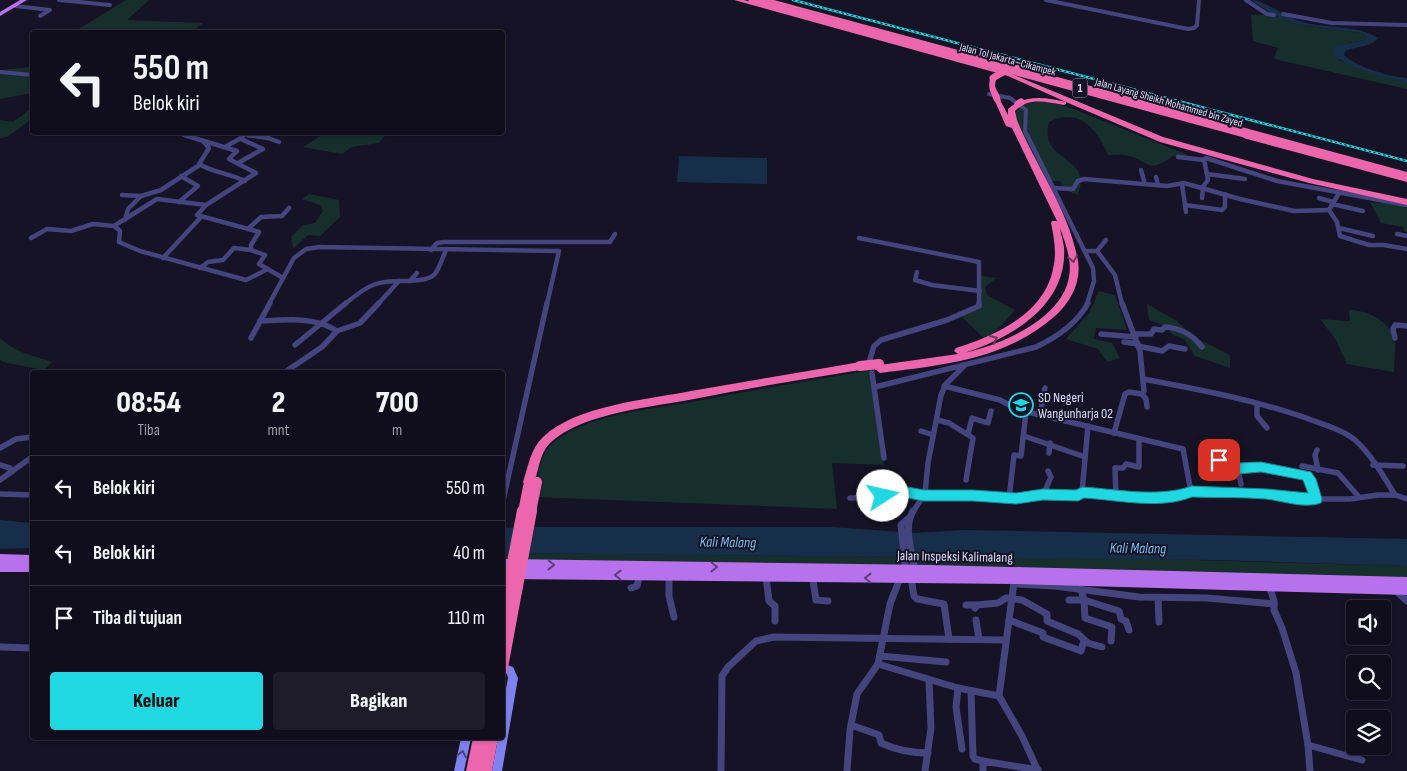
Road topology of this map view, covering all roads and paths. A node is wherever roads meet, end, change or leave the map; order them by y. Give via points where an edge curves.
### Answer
1 (22, 0) edge
2 (59, 0) edge
3 (737, 0) edge
4 (750, 0) edge
5 (761, 0) edge
6 (767, 0) edge
7 (774, 0) edge
8 (1046, 0) edge
9 (1199, 0) edge
10 (1246, 0) edge
11 (14, 6) junction
12 (110, 6) dead end
13 (0, 13) edge
14 (1283, 14) dead end
15 (1274, 15) dead end
16 (40, 16) dead end
17 (1407, 25) edge
18 (0, 72) edge
19 (30, 75) edge
20 (994, 96) junction
21 (186, 135) edge
22 (247, 135) edge
23 (254, 135) edge
24 (240, 139) junction
25 (204, 140) junction
26 (1163, 140) junction
27 (279, 142) dead end
28 (1306, 142) junction
29 (226, 147) junction
30 (1178, 157) dead end
31 (1204, 160) junction
32 (238, 163) junction
33 (199, 164) junction
34 (1141, 170) dead end
35 (1207, 174) junction
36 (1407, 175) edge
37 (181, 176) junction
38 (1156, 177) dead end
39 (1245, 179) dead end
40 (245, 181) junction
41 (1145, 184) junction
42 (1182, 184) junction
43 (1158, 185) junction
44 (1053, 188) junction
45 (1203, 188) junction
46 (1339, 193) junction
47 (1225, 194) junction
48 (122, 195) dead end
49 (141, 196) junction
50 (1202, 198) dead end
51 (1319, 198) dead end
52 (179, 202) junction
53 (1333, 203) junction
54 (1407, 203) edge
55 (1185, 205) junction
56 (206, 206) junction
57 (290, 208) dead end
58 (1329, 210) junction
59 (1363, 211) dead end
60 (1186, 212) dead end
61 (201, 216) junction
62 (125, 220) junction
63 (114, 226) junction
64 (1338, 228) junction
65 (248, 229) junction
66 (615, 234) dead end
67 (1397, 234) dead end
68 (1373, 236) dead end
69 (1407, 236) edge
70 (32, 238) dead end
71 (859, 238) dead end
72 (1106, 240) dead end
73 (1407, 248) edge
74 (250, 250) junction
75 (431, 250) junction
76 (446, 250) junction
77 (1085, 251) junction
78 (1097, 251) junction
79 (163, 258) junction
80 (200, 268) junction
81 (268, 270) junction
82 (917, 272) dead end
83 (417, 273) dead end
84 (283, 278) junction
85 (399, 281) junction
86 (410, 281) junction
87 (980, 291) junction
88 (260, 320) junction
89 (323, 324) junction
90 (1407, 326) edge
91 (337, 331) junction
92 (1101, 334) dead end
93 (251, 338) dead end
94 (1396, 338) dead end
95 (1137, 340) junction
96 (1124, 342) dead end
97 (295, 345) dead end
98 (1202, 347) dead end
99 (1185, 349) dead end
100 (965, 364) junction
101 (870, 367) junction
102 (948, 368) junction
103 (288, 370) edge
104 (955, 374) junction
105 (1143, 379) junction
106 (944, 386) junction
107 (875, 387) junction
108 (1045, 388) dead end
109 (1142, 394) junction
110 (1257, 404) junction
111 (1147, 407) dead end
112 (991, 410) dead end
113 (1026, 412) junction
114 (1040, 416) junction
115 (937, 420) junction
116 (1088, 426) junction
117 (1267, 428) dead end
118 (921, 431) dead end
119 (1114, 433) junction
120 (968, 434) junction
121 (933, 435) junction
122 (1024, 436) junction
123 (30, 437) edge
124 (1138, 439) junction
125 (1050, 443) junction
126 (0, 448) edge
127 (1317, 450) dead end
128 (1049, 453) dead end
129 (1085, 456) junction
130 (30, 458) edge
131 (884, 458) dead end
132 (1219, 460) dead end
133 (1373, 464) junction
134 (0, 465) edge
135 (1302, 466) dead end
136 (1403, 466) dead end
137 (1238, 468) junction
138 (1318, 470) junction
139 (10, 472) junction
140 (1048, 472) dead end
141 (0, 480) edge
142 (966, 480) dead end
143 (1241, 484) dead end
144 (1082, 492) junction
145 (1192, 492) junction
146 (0, 494) edge
147 (505, 494) edge
148 (30, 495) edge
149 (924, 495) junction
150 (1043, 495) junction
151 (1116, 495) junction
152 (1395, 495) junction
153 (1359, 497) junction
154 (850, 498) dead end
155 (1008, 499) junction
156 (1316, 499) junction
157 (1407, 499) edge
158 (904, 528) junction
159 (0, 559) edge
160 (30, 560) edge
161 (505, 565) edge
162 (0, 567) edge
163 (30, 567) edge
164 (525, 569) junction
165 (640, 571) junction
166 (669, 571) junction
167 (902, 571) junction
168 (913, 571) junction
169 (812, 572) junction
170 (505, 573) edge
171 (766, 577) junction
172 (1014, 582) junction
173 (1268, 582) junction
174 (1407, 582) edge
175 (1166, 584) junction
176 (1376, 585) junction
177 (1103, 587) junction
178 (630, 588) dead end
179 (1081, 589) junction
180 (1393, 589) junction
181 (512, 590) junction
182 (1407, 590) edge
183 (1012, 598) junction
184 (1158, 598) junction
185 (1171, 598) junction
186 (1069, 600) dead end
187 (1084, 600) junction
188 (828, 601) dead end
189 (1407, 602) edge
190 (1274, 604) junction
191 (966, 605) dead end
192 (505, 610) edge
193 (674, 617) dead end
194 (976, 620) dead end
195 (1009, 620) junction
196 (775, 621) dead end
197 (1158, 622) dead end
198 (1129, 630) dead end
199 (884, 638) junction
200 (949, 639) junction
201 (978, 640) junction
202 (1005, 640) junction
203 (1084, 640) junction
204 (1110, 641) dead end
205 (0, 646) edge
206 (1102, 647) dead end
207 (30, 648) edge
208 (505, 648) edge
209 (879, 660) junction
210 (946, 662) dead end
211 (505, 666) edge
212 (929, 680) junction
213 (958, 688) junction
214 (971, 690) junction
215 (999, 696) junction
216 (505, 724) edge
217 (851, 724) junction
218 (466, 740) edge
219 (480, 740) edge
220 (491, 740) edge
221 (502, 740) edge
222 (1308, 745) junction
223 (962, 749) dead end
224 (928, 753) junction
225 (1362, 760) dead end
226 (984, 761) junction
227 (1038, 770) edge
228 (459, 771) edge
229 (474, 771) edge
230 (486, 771) edge
231 (497, 771) edge
232 (721, 771) edge
233 (847, 771) edge
234 (925, 771) edge
235 (983, 771) edge
236 (1310, 771) edge

1 - 11 main road
1 - 13 main road
2 - 12 street
3 - 26 highway via 1010,75
4 - 36 highway, Jalan Tol Jakarta–Cikampek / 1
5 - 36 highway, Jalan Layang Sheikh Mohammed bin Zayed / 1, bridge
6 - 36 highway, Jalan Tol Jakarta–Cikampek / 1
7 - 28 highway
8 - 9 street via 1188,29 1197,25
10 - 15 street
11 - 13 main road
11 - 16 street via 50,10
14 - 17 street via 1332,23
18 - 19 street
20 - 28 highway, bridge via 994,78 1004,72 1014,69 1045,70
20 - 44 street via 1010,98 1025,108 1025,131
101 -> 20 highway via 946,355 994,339 1031,315 1043,302 1057,277 1060,245 1054,220
21 - 25 street
22 - 24 street
23 - 27 street
24 - 29 street
24 - 32 street via 263,149
25 - 29 street
25 - 33 street via 209,148
26 - 54 highway
26 -> 101 highway via 1062,102 1040,99 1019,103 1011,111 1015,125 1073,254 1075,278 1063,303 1028,334 1004,346 949,360
28 - 36 highway
29 - 32 street via 238,151 229,159
30 - 31 street
31 - 35 street
31 - 46 street via 1208,158 1277,181
32 - 40 street via 256,173
33 - 37 street
33 - 40 street via 210,172 230,174
34 - 41 street
35 - 39 street
35 - 45 street via 1208,180
37 - 49 street via 158,191
37 - 52 street via 198,186
38 - 43 street
40 - 56 street
41 - 43 street
41 - 44 street via 1084,179 1078,180 1073,190
42 - 43 street
42 - 45 street
42 - 55 street
44 - 77 street
45 - 47 street
45 - 50 street
46 - 53 street
46 - 54 street
47 - 55 street via 1225,208 1222,210
47 - 58 street via 1294,211
48 - 49 street
49 - 62 street via 128,210
51 - 53 street
52 - 56 street
52 - 62 street via 156,199
53 - 58 street
53 - 59 street
55 - 60 street
56 - 61 street via 198,212 197,215
57 - 65 street via 282,216 261,217
58 - 64 street
61 - 65 street
61 - 79 street
62 - 63 street
63 - 70 street via 93,224 71,231 47,229
63 - 79 street via 120,232 119,242
64 - 68 street
64 - 73 street via 1342,237 1369,245
65 - 74 street via 259,232
66 - 75 street via 610,242 444,242 437,243
67 - 69 street
71 - 87 street via 979,262
72 - 78 street
74 - 80 street via 234,248 223,260 208,262
74 - 81 street via 265,255 259,264
75 - 76 street
75 - 84 street via 313,247 297,254
76 - 86 street via 435,276
76 - 147 street via 559,251
77 - 78 street
77 - 100 street via 1095,277 1094,290 1085,307 1059,336 1036,347
78 - 95 street via 1115,275
79 - 80 street
80 - 81 street via 246,280
81 - 84 street
82 - 87 street via 915,280
83 - 86 street
84 - 88 street
85 - 86 street
85 - 89 street via 377,282 353,297
85 - 91 street via 360,323
87 - 101 street via 979,306 947,320 881,340 874,346
88 - 89 street
88 - 93 street
89 - 91 street
89 - 97 street
90 - 94 street via 1395,325
91 - 103 street via 322,347
92 - 95 street
95 - 96 street
95 - 98 street via 1165,326 1186,331
95 - 99 street via 1162,351 1169,346
95 - 105 street
100 - 102 street
100 - 104 street
101 - 107 street
101 - 181 highway, bridge via 579,426 551,445 542,458 533,482
102 - 104 street
102 - 107 street
104 - 106 street
105 - 109 street
105 - 110 street
106 - 113 street via 1000,400
106 - 115 street
107 - 131 street
108 - 114 street
109 - 111 street
109 - 119 street via 1125,394
110 - 117 street via 1257,416
110 - 133 street via 1296,414 1343,433 1354,439
112 - 120 street via 988,423 972,418
113 - 114 street
113 - 122 street
114 - 116 street
115 - 120 street
115 - 121 street
116 - 119 street
116 - 129 street
118 - 121 street
119 - 124 street
120 - 142 street via 973,438
121 - 149 street
122 - 125 street
122 - 155 street via 1021,457 1014,455
123 - 126 street via 16,439
124 - 145 street via 1183,450
124 - 151 street via 1140,467 1126,464 1123,468 1115,468
125 - 128 street
125 - 129 street
127 - 138 street
129 - 144 street
130 - 139 street
132 - 137 street
133 - 136 street
133 - 152 street
134 - 139 street via 9,467
135 - 138 street
137 - 143 street
137 - 156 street via 1261,467 1306,476
138 - 153 street via 1338,473
139 - 141 street
140 - 150 street via 1051,477
144 - 150 street via 1071,496
144 - 151 street
145 - 151 street via 1166,498
145 - 156 street
146 - 148 street
149 - 154 street via 897,491 878,497
149 - 155 street
149 - 158 street via 902,525
150 - 155 street
152 - 153 street
152 - 157 street
153 - 156 street
158 - 167 street
158 - 168 street
159 - 160 main road
161 - 164 main road, Jalan Inspeksi Kalimalang
162 - 163 main road
164 - 165 main road, Jalan Inspeksi Kalimalang
164 - 170 main road, Jalan Inspeksi Kalimalang
165 - 166 main road, Jalan Inspeksi Kalimalang
165 - 178 street via 637,586
166 -> 169 main road, Jalan Inspeksi Kalimalang
166 - 171 main road, Jalan Inspeksi Kalimalang
166 - 193 street via 669,596
167 - 168 main road, Jalan Inspeksi Kalimalang
167 - 169 main road, Jalan Inspeksi Kalimalang
167 - 199 street via 890,604
168 - 172 main road, Jalan Inspeksi Kalimalang
168 - 173 main road, Jalan Inspeksi Kalimalang
168 - 200 street via 916,598 944,604
169 - 171 main road, Jalan Inspeksi Kalimalang
169 - 188 street via 816,600
171 - 196 street
172 - 177 main road, Jalan Inspeksi Kalimalang
172 - 179 street
172 - 183 street
173 - 175 main road, Jalan Inspeksi Kalimalang
173 - 176 main road, Jalan Inspeksi Kalimalang
173 - 190 street
174 - 176 main road, Jalan Inspeksi Kalimalang
175 - 177 main road, Jalan Inspeksi Kalimalang
175 - 185 street
176 - 180 main road, Jalan Inspeksi Kalimalang
177 - 179 street
177 - 184 street
179 - 187 street
180 - 182 main road, Jalan Inspeksi Kalimalang
180 - 189 street
181 - 192 highway
181 - 208 highway
183 - 191 street via 998,603
183 - 195 street
183 - 203 street via 1032,605 1047,614 1047,621 1078,634
184 - 185 street
184 - 197 street
185 - 190 street
186 - 187 street
187 - 198 street via 1119,611
187 - 204 street via 1085,618 1112,627
190 - 222 street via 1296,673
194 - 201 street
195 - 202 street
195 - 203 street via 1081,651
199 - 200 street
199 - 209 street
199 - 232 street via 774,637 756,641 722,676
200 - 201 street
201 - 202 street
202 - 215 street
203 - 206 street
205 - 207 street
209 - 210 street
209 - 212 street
209 - 217 street via 857,694
211 - 216 main road via 513,678
212 - 213 street
212 - 224 street via 931,721
213 - 214 street
213 - 223 street via 956,707
214 - 215 street
214 - 226 street via 973,756
215 - 227 street
217 - 224 street via 879,734 881,743 898,750
217 - 233 street
228 -> 218 main road
219 - 229 highway
220 - 230 highway
221 - 231 main road
222 - 225 street
222 - 236 street
224 - 234 street
226 - 227 street
226 - 235 street

